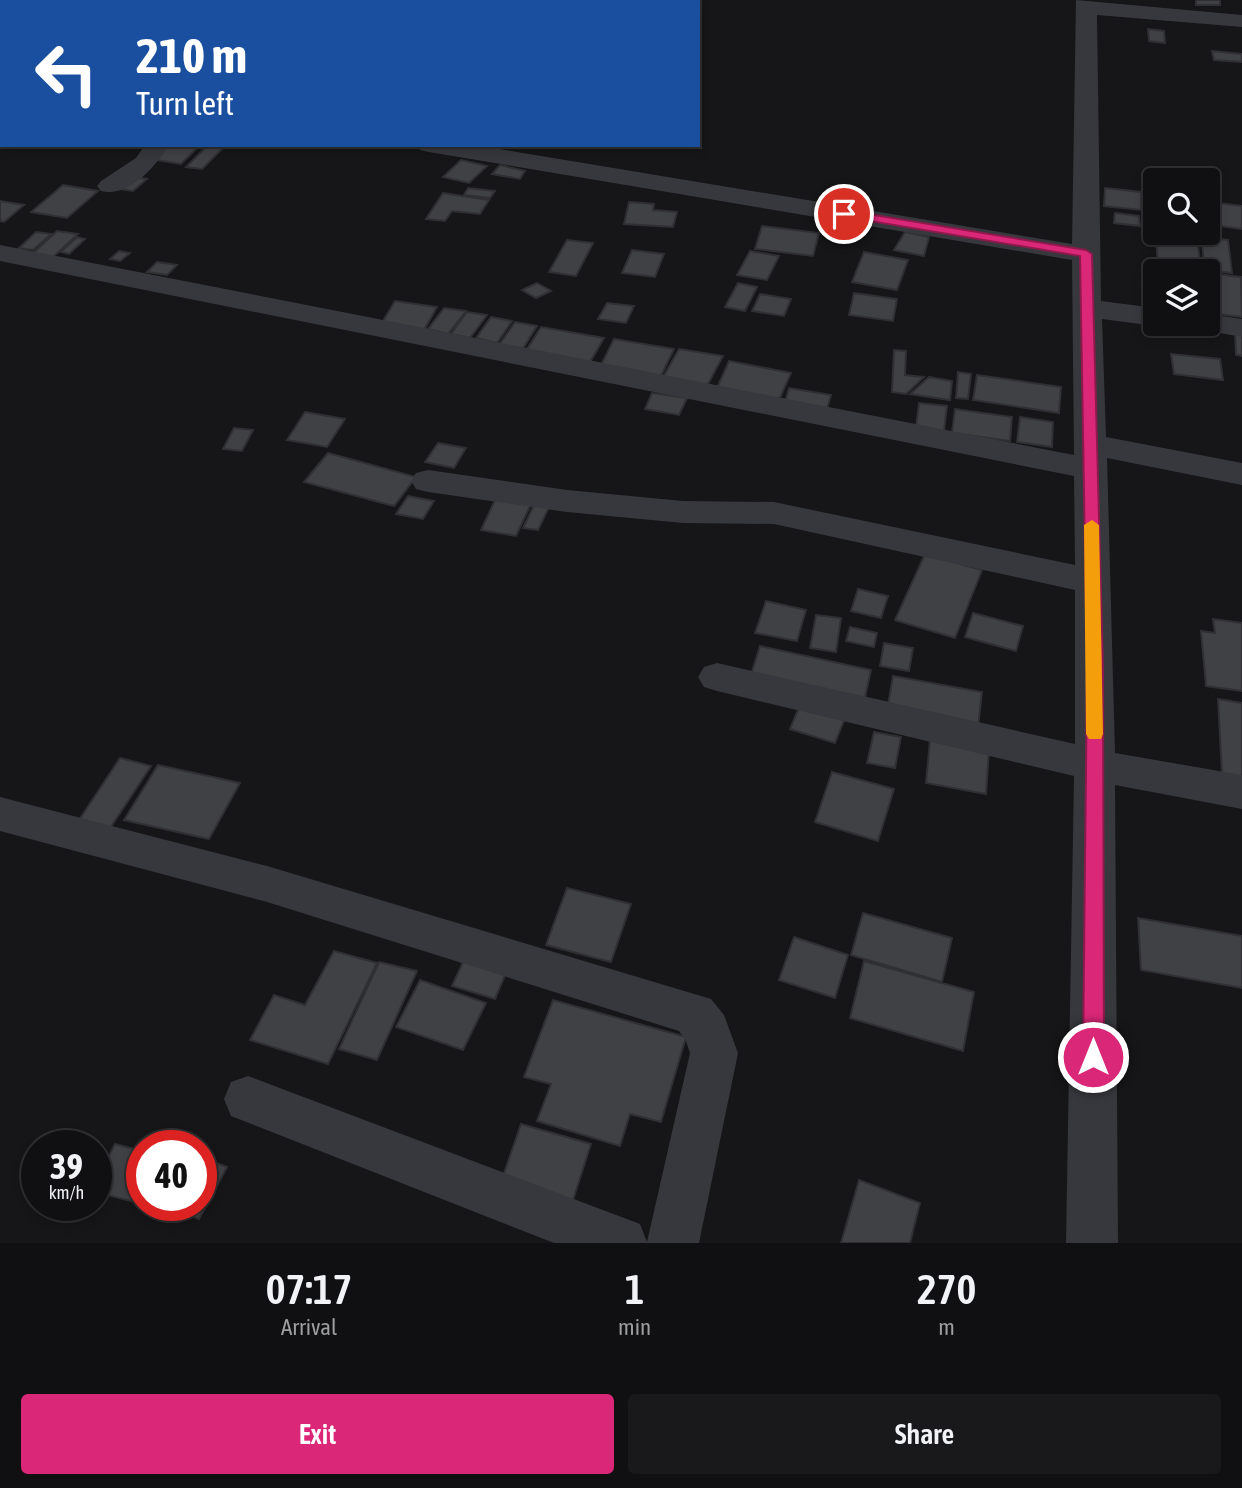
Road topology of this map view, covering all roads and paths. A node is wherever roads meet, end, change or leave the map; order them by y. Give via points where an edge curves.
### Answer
1 (1087, 4) edge
2 (1242, 21) edge
3 (157, 147) edge
4 (471, 148) edge
5 (110, 186) dead end
6 (0, 253) edge
7 (1086, 254) junction
8 (1087, 308) junction
9 (1143, 315) edge
10 (1220, 325) edge
11 (1242, 328) edge
12 (1090, 456) junction
13 (1242, 474) edge
14 (428, 481) dead end
15 (1093, 581) junction
16 (717, 677) dead end
17 (1095, 765) junction
18 (1242, 792) edge
19 (0, 814) edge
20 (248, 1099) dead end
21 (621, 1243) edge
22 (673, 1243) edge
23 (1092, 1243) edge

1 - 2 street
1 - 7 street
3 - 5 street via 145,163
4 - 7 street
6 - 12 street
7 - 8 street
8 - 9 street
8 - 12 street
10 - 11 street
12 - 13 street
12 - 15 street
14 - 15 street via 683,512 774,513
15 - 17 street
16 - 17 street
17 - 18 street
17 - 23 street
19 - 22 street via 267,884 694,1014 707,1030 714,1054
20 - 21 street

